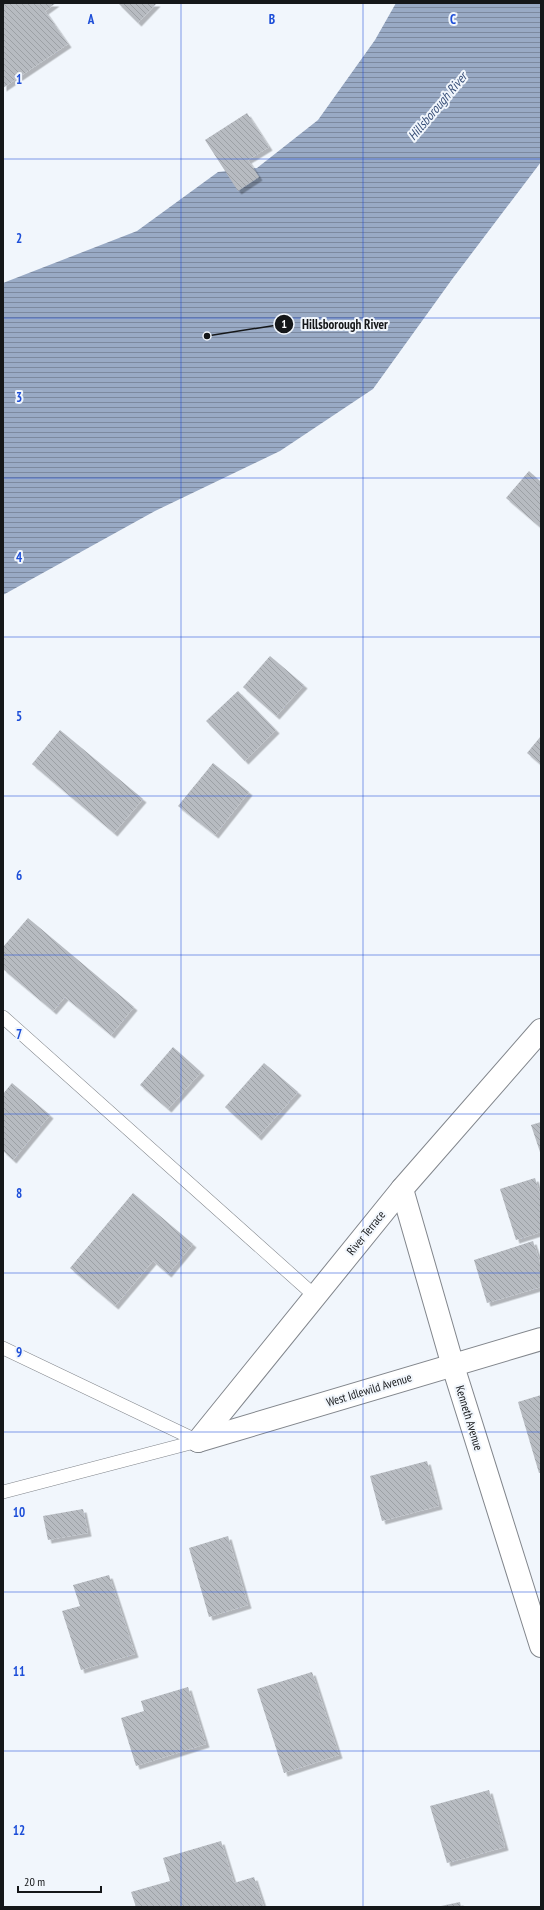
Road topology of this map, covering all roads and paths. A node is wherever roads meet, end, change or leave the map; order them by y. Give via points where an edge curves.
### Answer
1 (3, 1017) edge
2 (541, 1030) edge
3 (402, 1189) junction
4 (315, 1296) junction
5 (541, 1339) edge
6 (3, 1348) edge
7 (453, 1366) junction
8 (198, 1441) junction
9 (3, 1492) edge
10 (541, 1646) edge

1 - 4 lane
2 - 3 street, River Terrace
3 - 4 street, River Terrace
3 - 7 street, Kenneth Avenue
4 - 8 street, River Terrace
5 - 7 street, West Idlewild Avenue
6 - 8 lane
7 - 8 street, West Idlewild Avenue
7 - 10 street, Kenneth Avenue
8 - 9 lane

